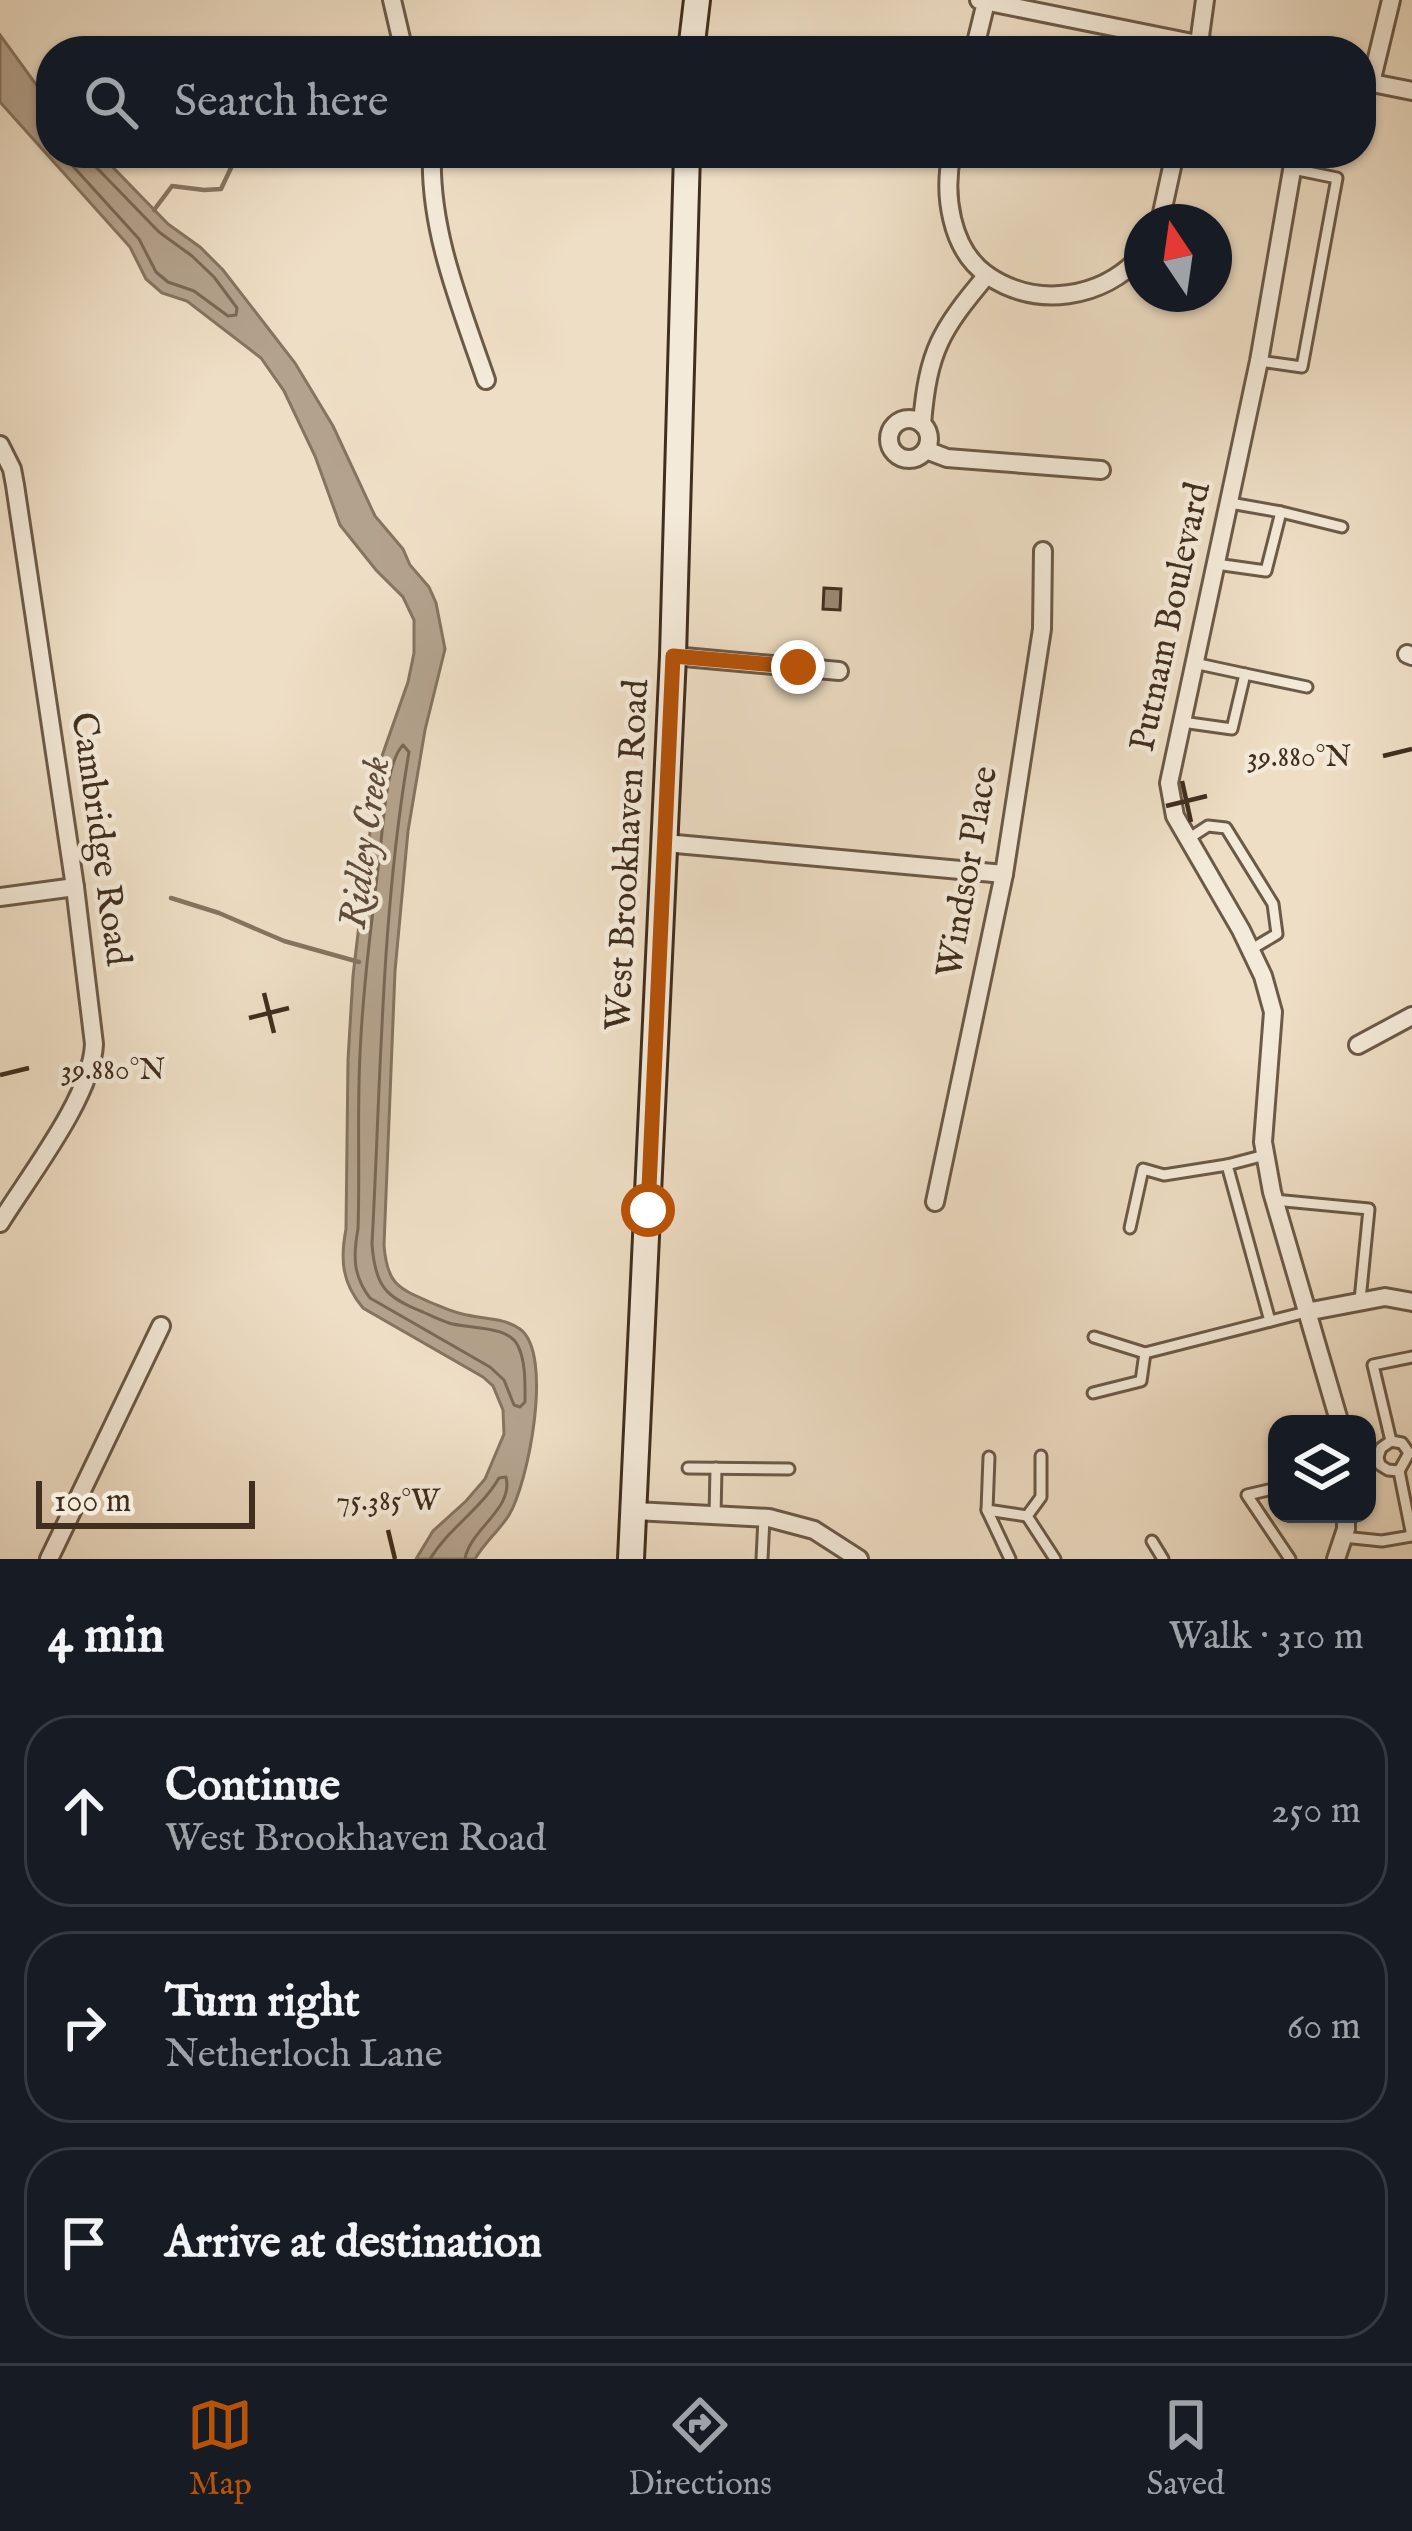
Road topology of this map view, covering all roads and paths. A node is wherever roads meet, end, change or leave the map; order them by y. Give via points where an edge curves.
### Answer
1 (392, 0) edge
2 (697, 0) edge
3 (1205, 0) edge
4 (1391, 0) edge
5 (982, 1) edge
6 (400, 36) edge
7 (693, 36) edge
8 (976, 36) edge
9 (1146, 36) edge
10 (1200, 36) edge
11 (1376, 49) edge
12 (1376, 84) edge
13 (1412, 91) edge
14 (434, 168) edge
15 (686, 168) edge
16 (950, 168) edge
17 (1172, 168) edge
18 (1293, 168) edge
19 (1312, 168) edge
20 (1164, 204) edge
21 (1124, 270) edge
22 (987, 274) junction
23 (1259, 361) junction
24 (486, 380) dead end
25 (922, 424) junction
26 (0, 445) edge
27 (926, 450) junction
28 (1102, 470) dead end
29 (1229, 502) junction
30 (1281, 512) junction
31 (1342, 526) dead end
32 (1043, 551) dead end
33 (1216, 564) junction
34 (673, 656) junction
35 (1194, 663) junction
36 (839, 671) dead end
37 (1246, 674) junction
38 (1307, 688) dead end
39 (1182, 722) junction
40 (1188, 839) junction
41 (665, 844) junction
42 (1004, 874) junction
43 (75, 887) junction
44 (0, 897) edge
45 (1250, 950) junction
46 (1412, 1016) edge
47 (1358, 1045) dead end
48 (1265, 1155) junction
49 (1227, 1165) junction
50 (1274, 1200) junction
51 (935, 1202) dead end
52 (0, 1222) edge
53 (1130, 1228) dead end
54 (1360, 1300) junction
55 (1412, 1302) edge
56 (1306, 1312) junction
57 (1270, 1321) junction
58 (161, 1326) dead end
59 (1094, 1337) dead end
60 (1145, 1352) junction
61 (1412, 1357) edge
62 (1093, 1393) dead end
63 (1337, 1415) edge
64 (1390, 1441) junction
65 (1376, 1455) edge
66 (1041, 1456) dead end
67 (989, 1457) dead end
68 (1376, 1462) edge
69 (688, 1468) dead end
70 (716, 1468) junction
71 (789, 1469) dead end
72 (1399, 1471) junction
73 (1268, 1490) edge
74 (987, 1510) junction
75 (634, 1511) junction
76 (716, 1516) junction
77 (1027, 1516) junction
78 (764, 1518) junction
79 (1345, 1523) edge
80 (1412, 1536) edge
81 (1343, 1537) junction
82 (1152, 1541) dead end
83 (50, 1559) edge
84 (631, 1559) edge
85 (762, 1559) edge
86 (859, 1559) edge
87 (1010, 1559) edge
88 (1054, 1559) edge
89 (1163, 1559) edge
90 (1290, 1559) edge
91 (1336, 1559) edge

1 - 6 street
2 - 7 street
3 - 10 street
4 - 11 street
5 - 8 street
5 - 9 street
12 - 13 street
14 - 24 street via 448,268
15 - 34 street, West Brookhaven Road
16 - 22 street via 952,218
17 - 20 street
18 - 23 street, Putnam Boulevard
19 - 23 lane via 1337,178 1301,367
21 - 22 street via 1072,294 1032,293
22 - 25 street via 935,347
23 - 29 street, Putnam Boulevard
25 - 27 street
25 - 27 street via 901,420 888,441 904,459
26 - 43 street, Cambridge Road via 16,485
27 - 28 street
29 - 30 lane
29 - 33 street, Putnam Boulevard
30 - 31 lane
30 - 33 lane via 1266,571
32 - 42 street, Windsor Place via 1042,629
33 - 35 street, Putnam Boulevard
34 - 36 street
34 - 41 street, West Brookhaven Road
35 - 37 lane
35 - 39 street, Putnam Boulevard
37 - 38 lane
37 - 39 lane via 1232,729
39 - 40 street, Putnam Boulevard via 1169,783
40 - 45 street, Putnam Boulevard
40 - 45 lane via 1208,826 1226,828 1273,904 1277,934
41 - 42 street
41 - 75 street, West Brookhaven Road
42 - 51 street, Windsor Place
43 - 44 street
43 - 52 street, Cambridge Road via 93,1060 83,1090
45 - 48 street, Putnam Boulevard via 1273,1012
46 - 47 street
48 - 49 lane
48 - 50 street, Putnam Boulevard
49 - 53 lane via 1164,1175 1142,1169
49 - 57 lane
50 - 54 lane via 1369,1209
50 - 56 street, Putnam Boulevard
54 - 55 street
54 - 56 street
56 - 57 lane
56 - 63 street, Putnam Boulevard
57 - 60 lane
58 - 83 street
59 - 60 lane
60 - 62 lane via 1141,1381
61 - 64 lane via 1372,1365
64 - 65 lane
64 - 72 lane via 1409,1454
66 - 77 lane via 1041,1497
67 - 74 lane
68 - 72 lane
69 - 70 lane
70 - 71 lane
70 - 76 lane
72 - 80 lane
73 - 90 lane via 1247,1495
74 - 77 lane
74 - 87 lane
75 - 76 street
75 - 84 street, West Brookhaven Road
76 - 78 street
77 - 88 lane
78 - 85 lane
78 - 86 street via 814,1530
79 - 81 street
80 - 81 lane
81 - 91 street
82 - 89 lane

